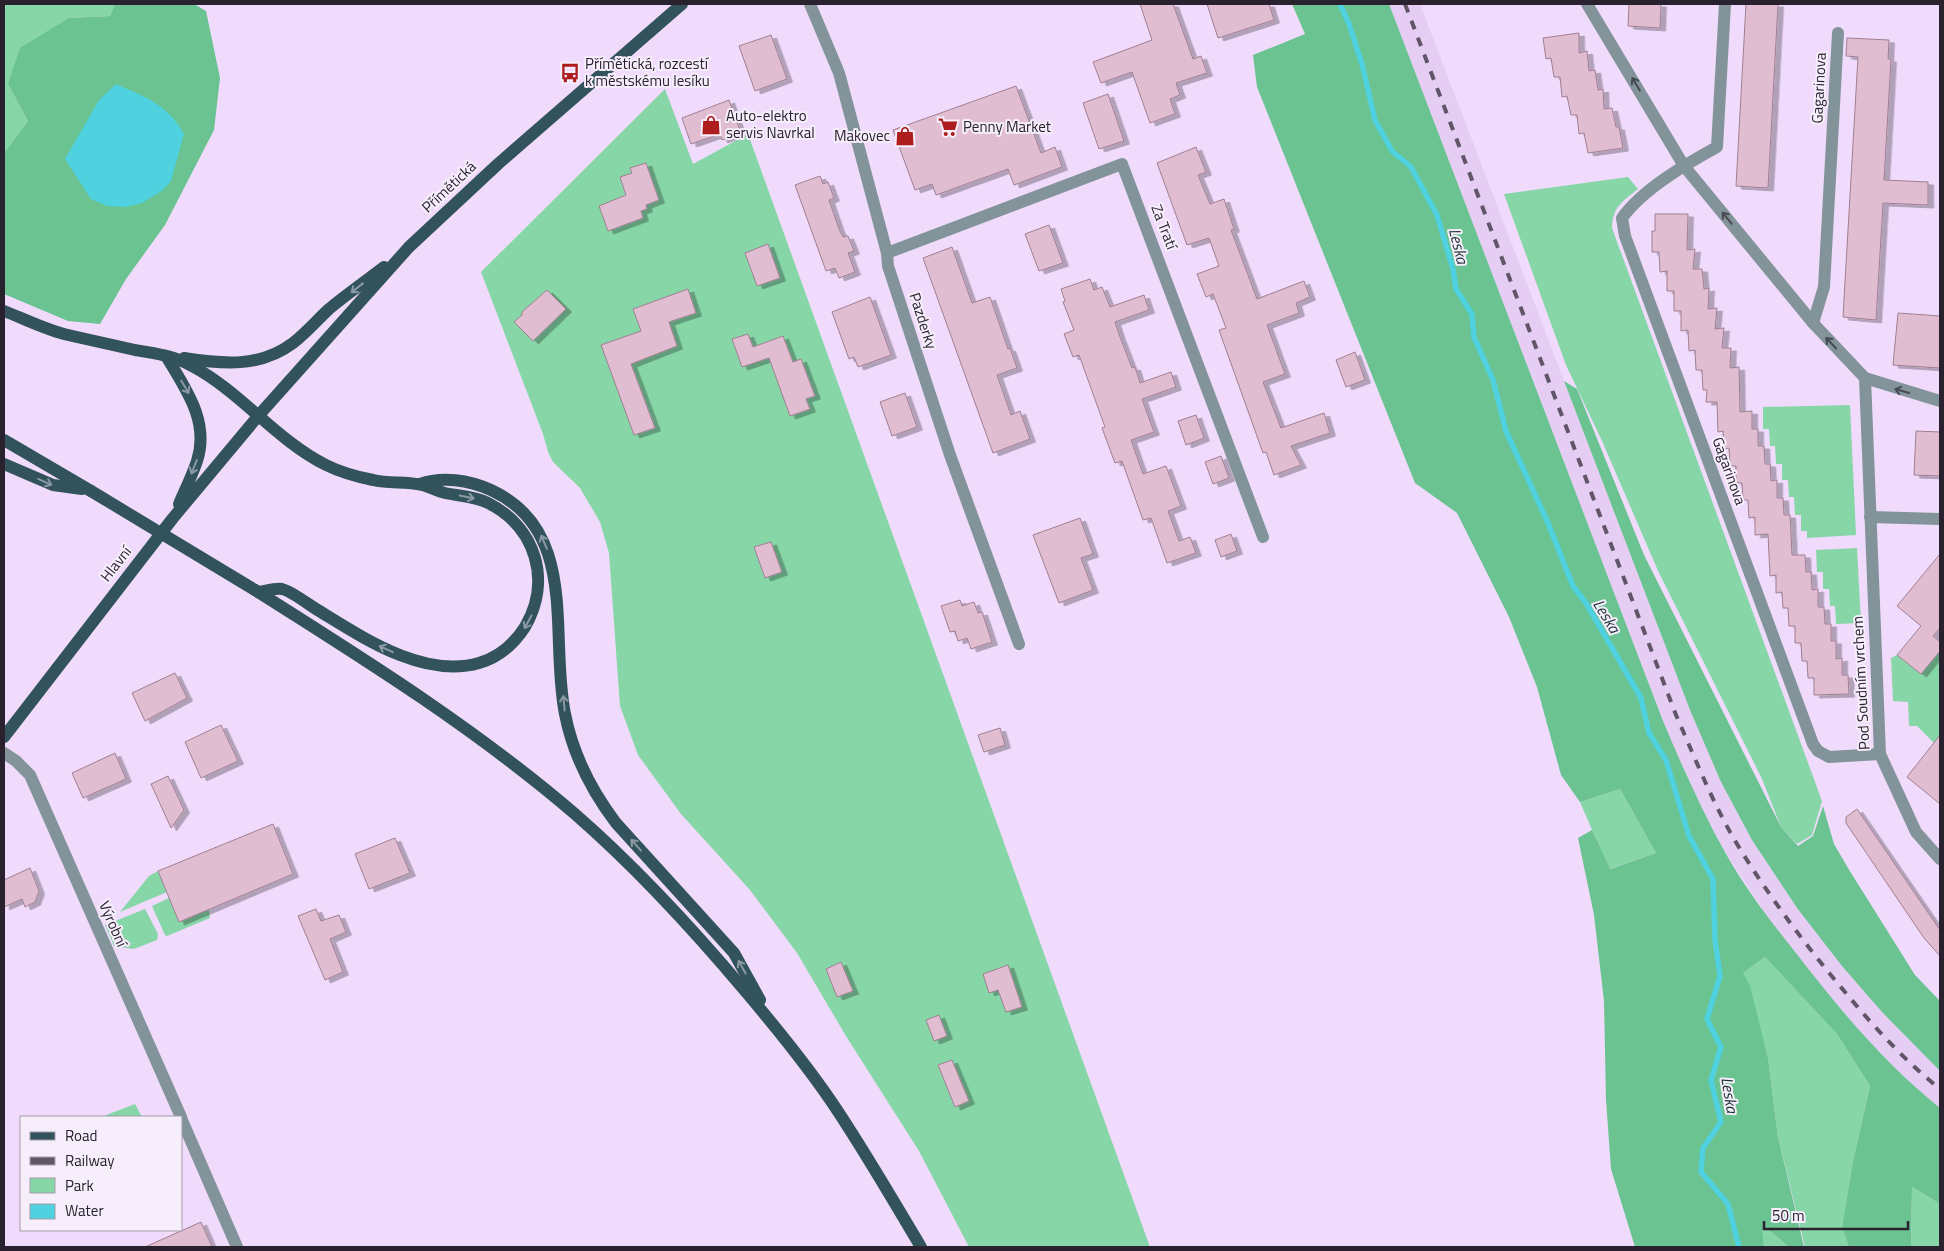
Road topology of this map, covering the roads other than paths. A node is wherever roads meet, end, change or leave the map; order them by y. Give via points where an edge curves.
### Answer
1 (682, 4) edge
2 (810, 4) edge
3 (1587, 4) edge
4 (1602, 4) edge
5 (1725, 4) edge
6 (1596, 17) junction
7 (1838, 32) dead end
8 (1684, 166) junction
9 (410, 248) junction
10 (887, 253) junction
11 (4, 311) edge
12 (1812, 323) junction
13 (166, 356) junction
14 (1865, 378) junction
15 (1940, 401) edge
16 (259, 415) junction
17 (4, 440) edge
18 (4, 464) edge
19 (420, 484) junction
20 (89, 491) junction
21 (1870, 517) junction
22 (173, 518) junction
23 (1940, 519) edge
24 (1263, 536) dead end
25 (257, 591) junction
26 (1019, 644) dead end
27 (4, 737) edge
28 (4, 753) edge
29 (1880, 754) junction
30 (1940, 859) edge
31 (774, 1025) junction
32 (180, 1116) edge
33 (182, 1120) edge
34 (238, 1247) edge
35 (921, 1247) edge

1 - 9 main road, Přímětická via 498,164
2 - 10 street, Pazderky via 838,73
3 - 6 street
4 - 6 street
5 - 8 street, Gagarinova via 1717,146
8 -> 6 street
7 - 12 street, Gagarinova via 1824,287
12 -> 8 street
8 - 29 street, Gagarinova via 1631,206 1622,218 1625,236 1813,744 1829,757
9 -> 13 main road via 278,352 235,364
9 - 16 main road, Přímětická
10 - 24 street, Za Tratí via 1122,164
10 - 26 street, Pazderky via 888,266 950,454
11 - 13 main road via 64,334
14 -> 12 street
13 - 16 main road via 191,365
13 -> 22 main road via 192,399 201,434 197,461
15 -> 14 street
14 - 21 street, Pod Soudním vrchem
16 - 19 main road via 301,451 328,466 373,480
16 - 22 main road, Hlavní
17 - 20 main road
18 -> 20 main road via 53,485
19 -> 25 main road via 487,502 505,513 529,541 538,568 535,608 519,636 496,656 457,667 420,662 368,641 284,589
31 -> 19 main road via 734,953 616,823 578,761 564,712 550,556 538,529 512,501 484,486 454,480
20 - 25 main road, bridge
21 - 23 street
21 - 29 street, Pod Soudním vrchem
22 - 27 main road, Hlavní
25 - 31 main road via 448,715 575,815 671,907
28 - 32 street, Výrobní via 30,775
29 - 30 street, Pod Soudním vrchem via 1916,832
31 - 35 main road via 839,1112
33 - 34 street, Výrobní

